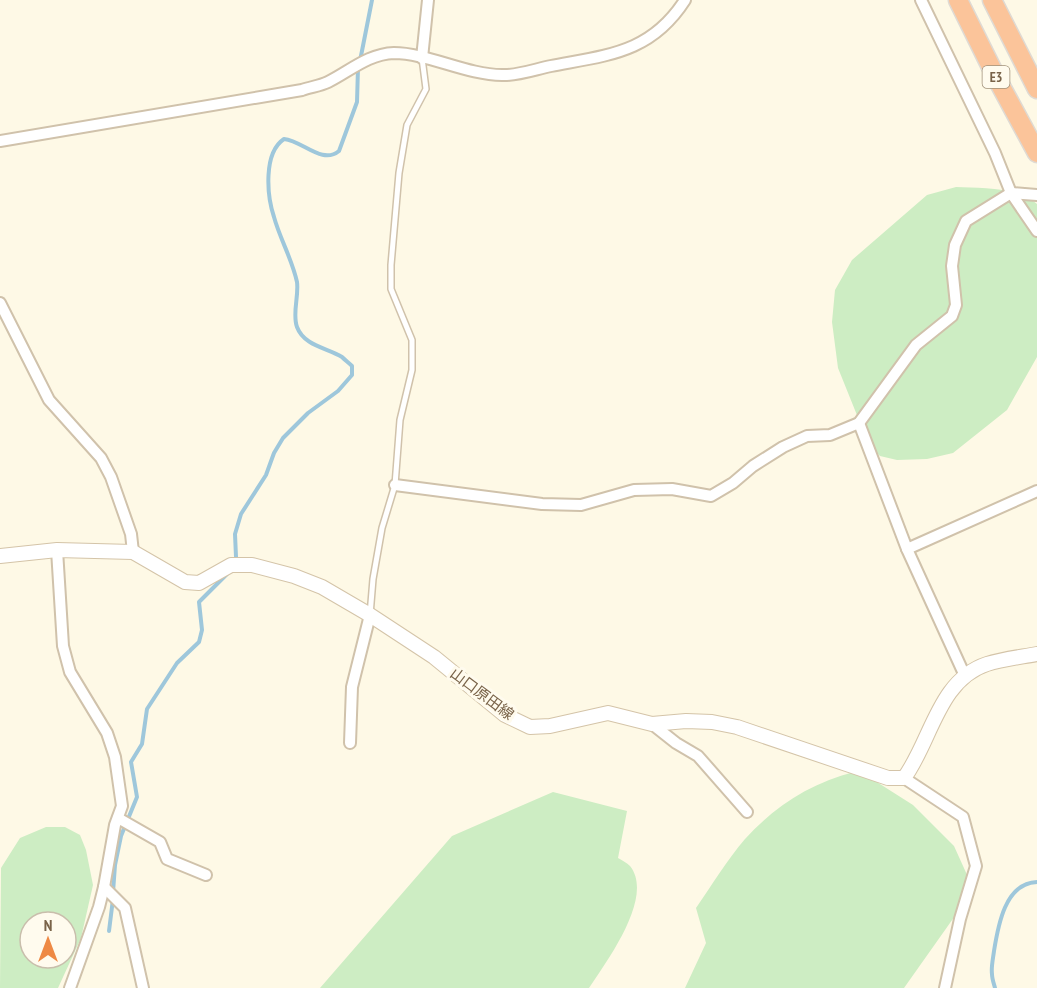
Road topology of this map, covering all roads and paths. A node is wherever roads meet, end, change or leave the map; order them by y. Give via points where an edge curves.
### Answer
1 (428, 0) edge
2 (685, 0) edge
3 (921, 0) edge
4 (958, 0) edge
5 (993, 0) edge
6 (422, 58) junction
7 (1037, 89) edge
8 (0, 141) edge
9 (1037, 153) edge
10 (1011, 193) junction
11 (1037, 195) edge
12 (1037, 231) edge
13 (0, 305) edge
14 (858, 423) junction
15 (395, 485) junction
16 (1037, 490) edge
17 (907, 549) junction
18 (57, 550) junction
19 (134, 552) junction
20 (0, 556) edge
21 (370, 615) junction
22 (1037, 654) edge
23 (964, 676) junction
24 (652, 724) junction
25 (350, 743) dead end
26 (904, 778) junction
27 (747, 812) dead end
28 (118, 818) junction
29 (206, 875) dead end
30 (104, 887) junction
31 (70, 988) edge
32 (143, 988) edge
33 (945, 988) edge

1 - 6 street
2 - 6 street via 651,37 604,56 503,76
3 - 10 street
4 - 9 highway, E3
5 - 7 highway, E3
6 - 8 street via 394,53 369,59 327,82 302,90
6 - 15 lane via 426,89 407,125 391,265 391,289 412,340 412,370 400,420
10 - 11 street
10 - 12 street
10 - 14 street via 966,221 955,245 952,266 956,305 952,316 916,345
13 - 19 street via 49,400 101,458 111,477
14 - 15 street via 830,435 807,436 783,447 711,496 672,489 634,490 581,505 542,504
14 - 17 street
15 - 21 lane via 382,528
16 - 17 street
17 - 23 street
18 - 19 main road, 山口原田線
18 - 20 main road, 山口原田線
18 - 28 street via 63,646 70,672 107,733 115,757 122,806
19 - 21 main road, 山口原田線 via 185,582 199,583 231,565 252,565 294,576
21 - 24 main road, 山口原田線 via 434,657 506,715 530,726 550,726 608,713
21 - 25 street via 352,687
22 - 23 main road via 985,665
23 - 26 main road via 947,695
24 - 26 main road, 山口原田線 via 720,724 888,778
24 - 27 street via 698,756
26 - 33 street via 963,817 976,866
28 - 29 street via 160,842 167,859
28 - 30 street
30 - 31 street
30 - 32 street via 125,908

